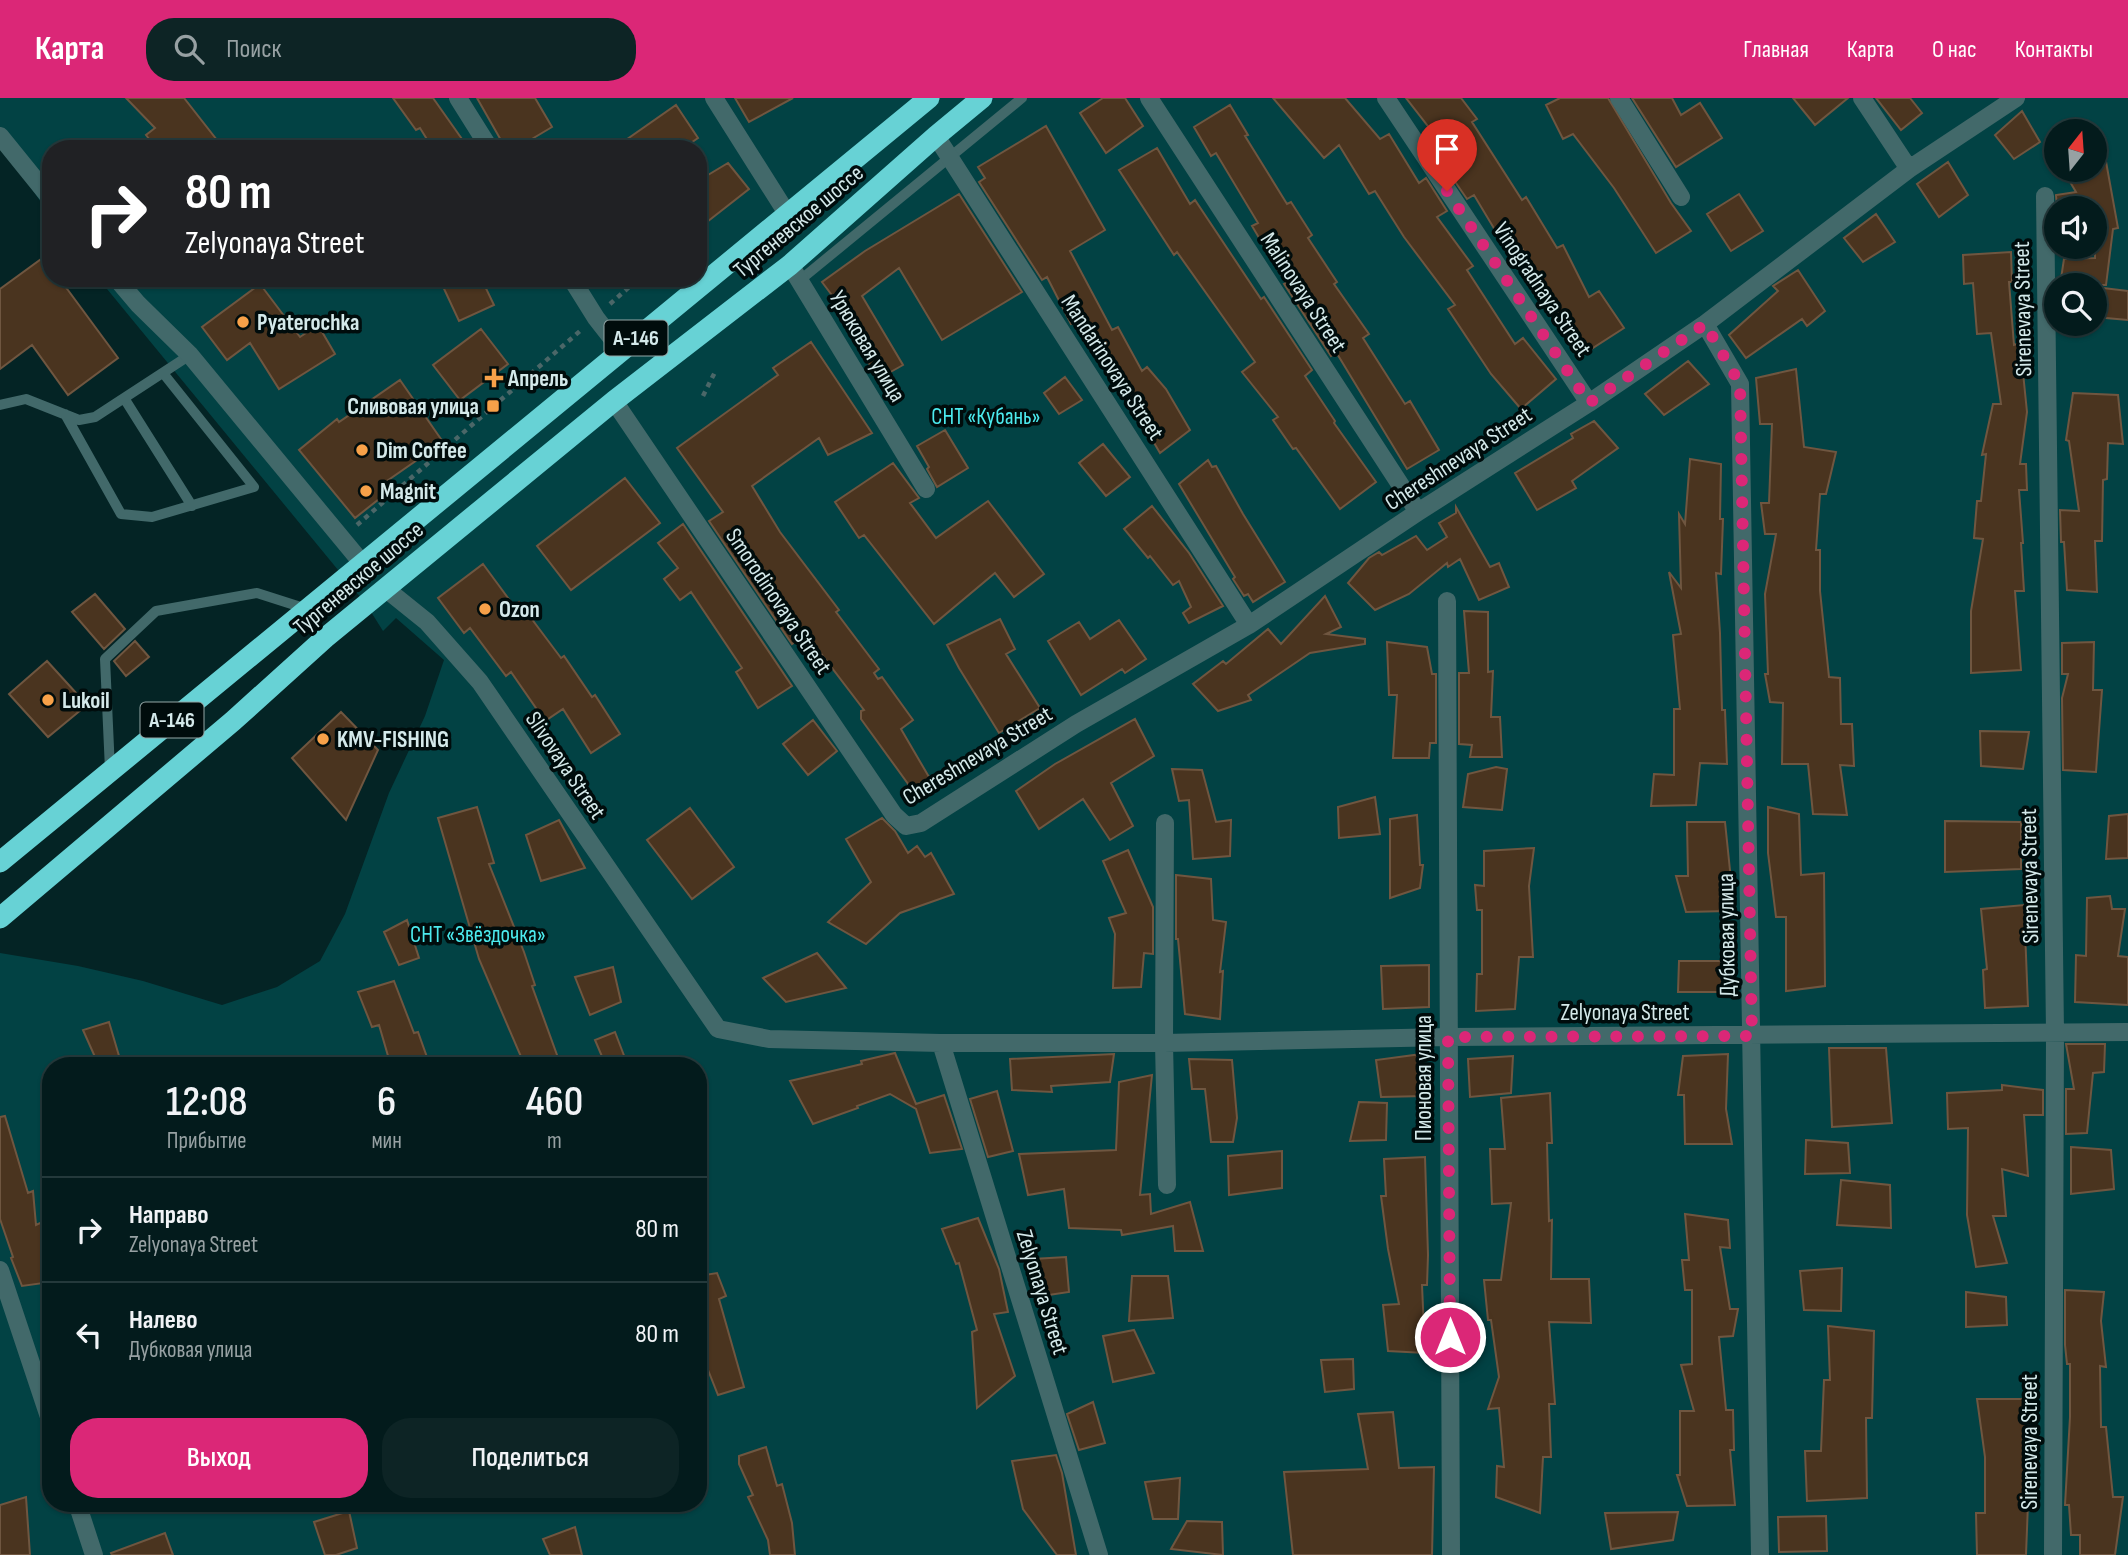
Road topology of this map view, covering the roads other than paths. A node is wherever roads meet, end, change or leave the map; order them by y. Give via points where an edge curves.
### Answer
1 (458, 98) edge
2 (714, 98) edge
3 (929, 98) edge
4 (982, 98) edge
5 (1022, 98) edge
6 (1149, 98) edge
7 (1386, 98) edge
8 (1619, 98) edge
9 (1862, 98) edge
10 (2016, 98) edge
11 (0, 136) edge
12 (936, 136) junction
13 (484, 140) edge
14 (950, 158) junction
15 (1909, 169) junction
16 (42, 188) edge
17 (1681, 197) dead end
18 (788, 215) junction
19 (2046, 259) edge
20 (795, 273) junction
21 (707, 280) edge
22 (124, 287) edge
23 (577, 287) edge
24 (699, 287) edge
25 (1705, 324) junction
26 (621, 350) junction
27 (190, 355) junction
28 (163, 373) junction
29 (124, 398) junction
30 (614, 401) junction
31 (1589, 403) junction
32 (0, 405) edge
33 (65, 414) junction
34 (926, 489) dead end
35 (192, 506) junction
36 (1418, 512) junction
37 (362, 563) junction
38 (386, 589) junction
39 (1447, 601) dead end
40 (307, 609) junction
41 (1249, 625) junction
42 (110, 771) junction
43 (1165, 823) dead end
44 (906, 826) joint
45 (0, 862) edge
46 (0, 918) edge
47 (718, 1029) joint
48 (2128, 1032) edge
49 (2055, 1033) junction
50 (1752, 1036) junction
51 (1448, 1037) junction
52 (941, 1043) junction
53 (1164, 1043) junction
54 (1167, 1185) dead end
55 (0, 1270) edge
56 (42, 1396) edge
57 (80, 1512) edge
58 (94, 1555) edge
59 (1099, 1555) edge
60 (1451, 1555) edge
61 (1760, 1555) edge
62 (2053, 1555) edge

1 - 13 street
2 - 18 street
3 - 18 highway, Тургеневское шоссе / А-146
4 - 12 highway, Тургеневское шоссе / А-146
5 - 14 lane
6 - 36 street, Malinovaya Street
7 - 31 street, Vinogradnaya Street
8 - 17 street
9 - 15 street
10 - 15 street, Chereshnevaya Street
11 - 16 street
12 - 14 street, Mandarinovaya Street
12 - 20 highway, Тургеневское шоссе / А-146
14 - 20 lane
14 - 41 street, Mandarinovaya Street
15 - 25 street, Chereshnevaya Street
18 - 21 highway, Тургеневское шоссе / А-146
19 - 49 street, Sirenevaya Street
20 - 30 highway, Тургеневское шоссе / А-146
20 - 34 street, Урюковая улица
22 - 27 street
23 - 26 street
24 - 26 highway, Тургеневское шоссе / А-146
25 - 31 street, Chereshnevaya Street
25 - 50 street, Дубковая улица via 1740,384
26 - 37 highway, Тургеневское шоссе / А-146
27 - 28 lane
27 - 37 street
28 - 29 lane
28 - 35 lane via 254,487
29 - 33 lane via 95,417 79,420
29 - 35 lane
30 - 38 highway, Тургеневское шоссе / А-146
30 - 44 street, Smorodinovaya Street via 894,816
31 - 36 street, Chereshnevaya Street
32 - 33 lane via 26,400
33 - 35 lane via 121,514 152,517
36 - 41 street, Chereshnevaya Street
37 - 40 highway, Тургеневское шоссе / А-146
38 - 46 highway, Тургеневское шоссе / А-146
38 - 47 street, Slivovaya Street via 427,622 480,682
39 - 51 street, Пионовая улица
40 - 42 highway, Тургеневское шоссе / А-146
40 - 42 lane via 257,593 156,611 106,659
41 - 44 street, Chereshnevaya Street via 1076,724 921,823
42 - 45 highway, Тургеневское шоссе / А-146
43 - 53 street
47 - 52 street, Zelyonaya Street via 769,1039
48 - 49 street, Zelyonaya Street
49 - 50 street, Zelyonaya Street
49 - 62 street, Sirenevaya Street
50 - 51 street, Zelyonaya Street
50 - 61 street, Дубковая улица
51 - 53 street, Zelyonaya Street
51 - 60 street, Пионовая улица
52 - 53 street, Zelyonaya Street
52 - 59 street, Zelyonaya Street
53 - 54 street
55 - 56 street
57 - 58 street

